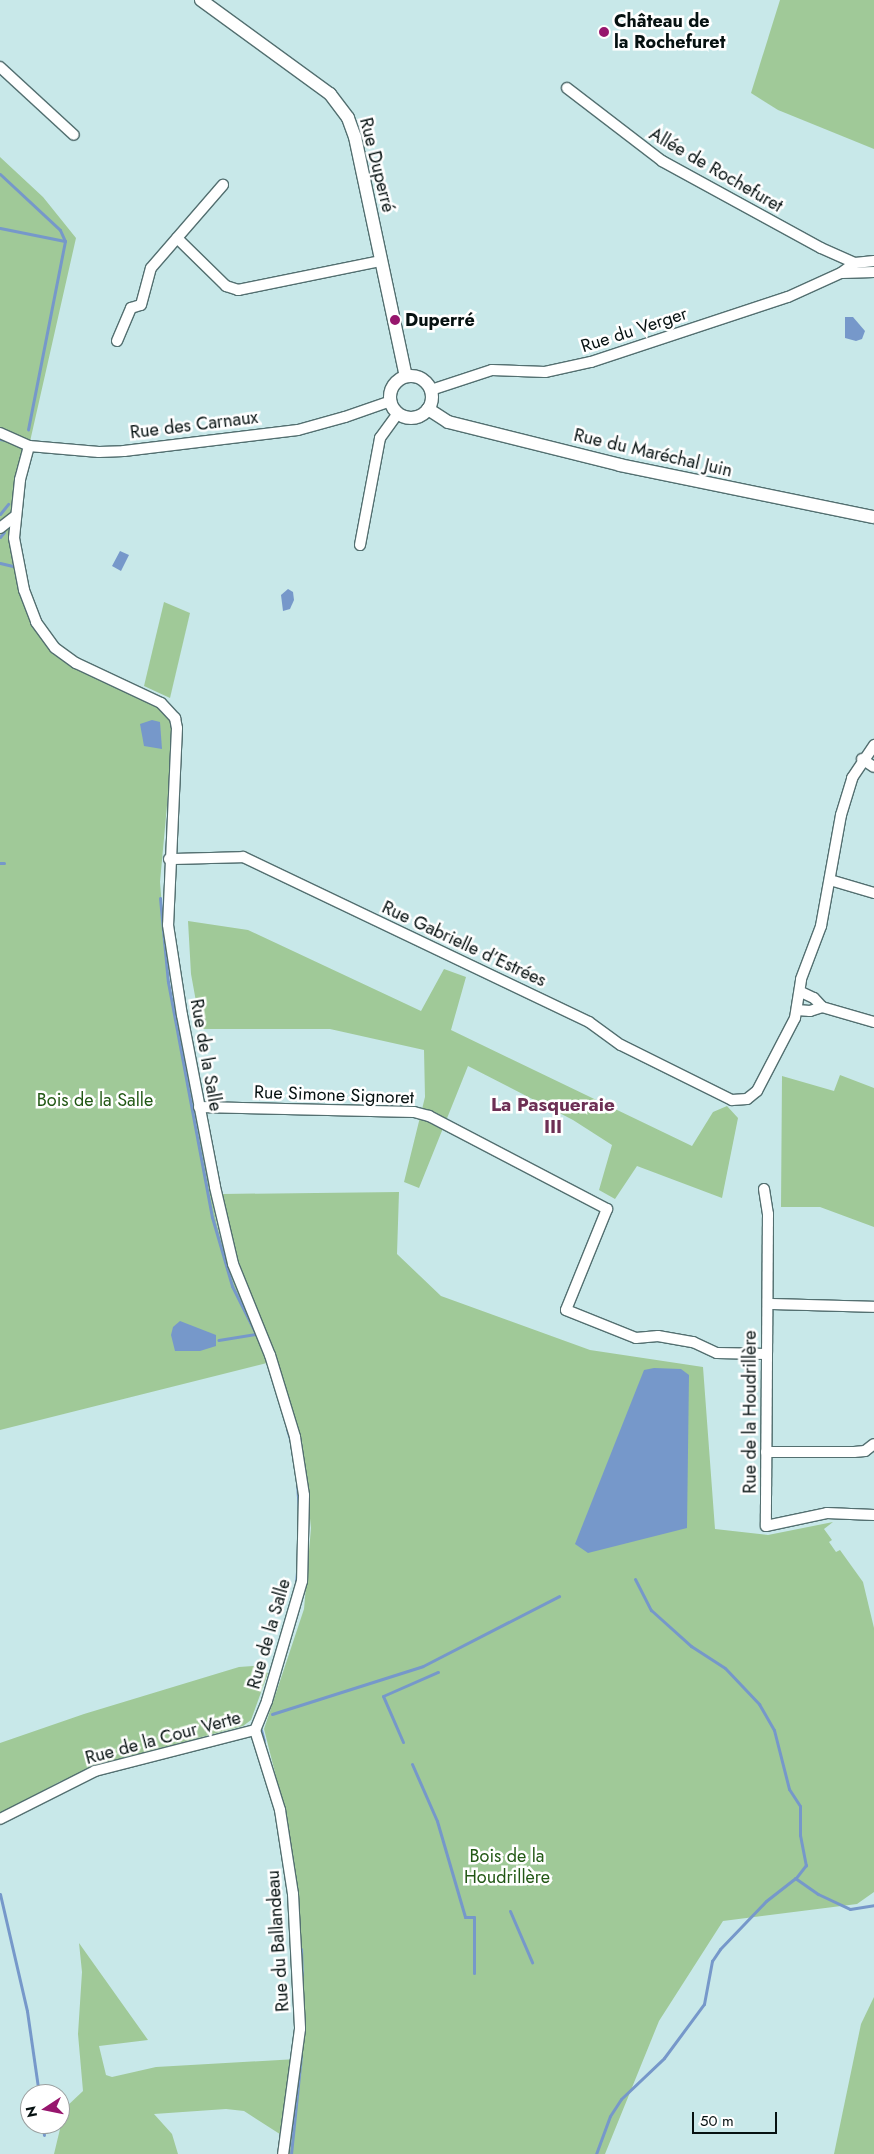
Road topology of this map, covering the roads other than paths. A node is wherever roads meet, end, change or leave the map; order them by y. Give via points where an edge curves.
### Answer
1 (201, 0) edge
2 (0, 66) edge
3 (567, 88) dead end
4 (74, 135) dead end
5 (223, 185) dead end
6 (177, 238) junction
7 (832, 254) junction
8 (873, 259) edge
9 (381, 261) junction
10 (855, 263) junction
11 (872, 271) edge
12 (842, 273) junction
13 (117, 341) dead end
14 (406, 376) junction
15 (431, 390) junction
16 (391, 400) junction
17 (428, 409) junction
18 (398, 413) junction
19 (0, 433) edge
20 (29, 446) junction
21 (14, 517) junction
22 (874, 517) edge
23 (0, 528) edge
24 (360, 545) dead end
25 (874, 745) edge
26 (862, 759) junction
27 (874, 766) edge
28 (169, 858) junction
29 (830, 880) junction
30 (874, 892) edge
31 (801, 992) junction
32 (822, 1007) junction
33 (797, 1010) junction
34 (874, 1022) edge
35 (199, 1106) junction
36 (764, 1190) dead end
37 (768, 1304) junction
38 (874, 1307) edge
39 (767, 1354) junction
40 (874, 1444) edge
41 (766, 1452) junction
42 (874, 1515) edge
43 (255, 1730) junction
44 (0, 1819) edge
45 (283, 2154) edge

1 - 9 street, Rue Duperré via 339,105 355,137
2 - 4 street
3 - 7 street, Allée de Rochefuret via 662,160
5 - 6 street
6 - 9 street via 226,286 238,290
6 - 13 street via 151,268 141,305 131,308
7 - 10 street, Allée de Rochefuret
7 - 12 street
8 - 10 street, Rue du Verger
8 - 11 street, Rue du Verger
9 - 14 street, Rue Duperré
10 - 12 street, Rue du Verger
11 - 12 street, Rue du Verger
12 - 15 street, Rue du Verger via 788,297 591,362 544,372 492,370
14 - 15 street via 418,377
14 - 16 street via 394,385
15 - 17 street
16 - 18 street
16 - 20 street, Rue des Carnaux via 345,418 298,430 107,452
17 - 18 street via 415,418
17 - 22 street, Rue du Maréchal Juin via 448,422 614,464
18 - 24 street via 380,438
19 - 20 street, Rue des Carnaux
20 - 21 street, Rue de la Salle
21 - 23 street
21 - 28 street, Rue de la Salle via 14,538 24,590 36,622 55,648 76,663 161,703 175,718 177,778
25 - 26 street
26 - 27 street
26 - 29 street via 852,778 841,814
28 - 33 street, Rue Gabrielle d’Estrées via 243,857 589,1022 620,1045 732,1100 747,1099 757,1091 764,1072 790,1032
28 - 35 street, Rue de la Salle via 168,925
29 - 30 street
29 - 31 street via 821,926 801,979
31 - 32 street via 814,998
31 - 33 street
32 - 33 street via 810,1011
32 - 34 street
35 - 39 street, Rue Simone Signoret via 414,1112 435,1119 607,1209 566,1310 636,1338 658,1336 693,1342 717,1353
35 - 43 street, Rue de la Salle via 233,1264 261,1331 290,1418 304,1495 302,1581 267,1702
36 - 37 street, Rue de la Houdrillère via 768,1214
37 - 38 street
37 - 39 street, Rue de la Houdrillère
39 - 41 street, Rue de la Houdrillère
40 - 41 street via 865,1452
41 - 42 street, Rue de la Houdrillère via 766,1526 826,1513
43 - 44 street, Rue de la Cour Verte via 95,1771
43 - 45 street, Rue du Ballandeau via 280,1810 294,1912 300,2029

